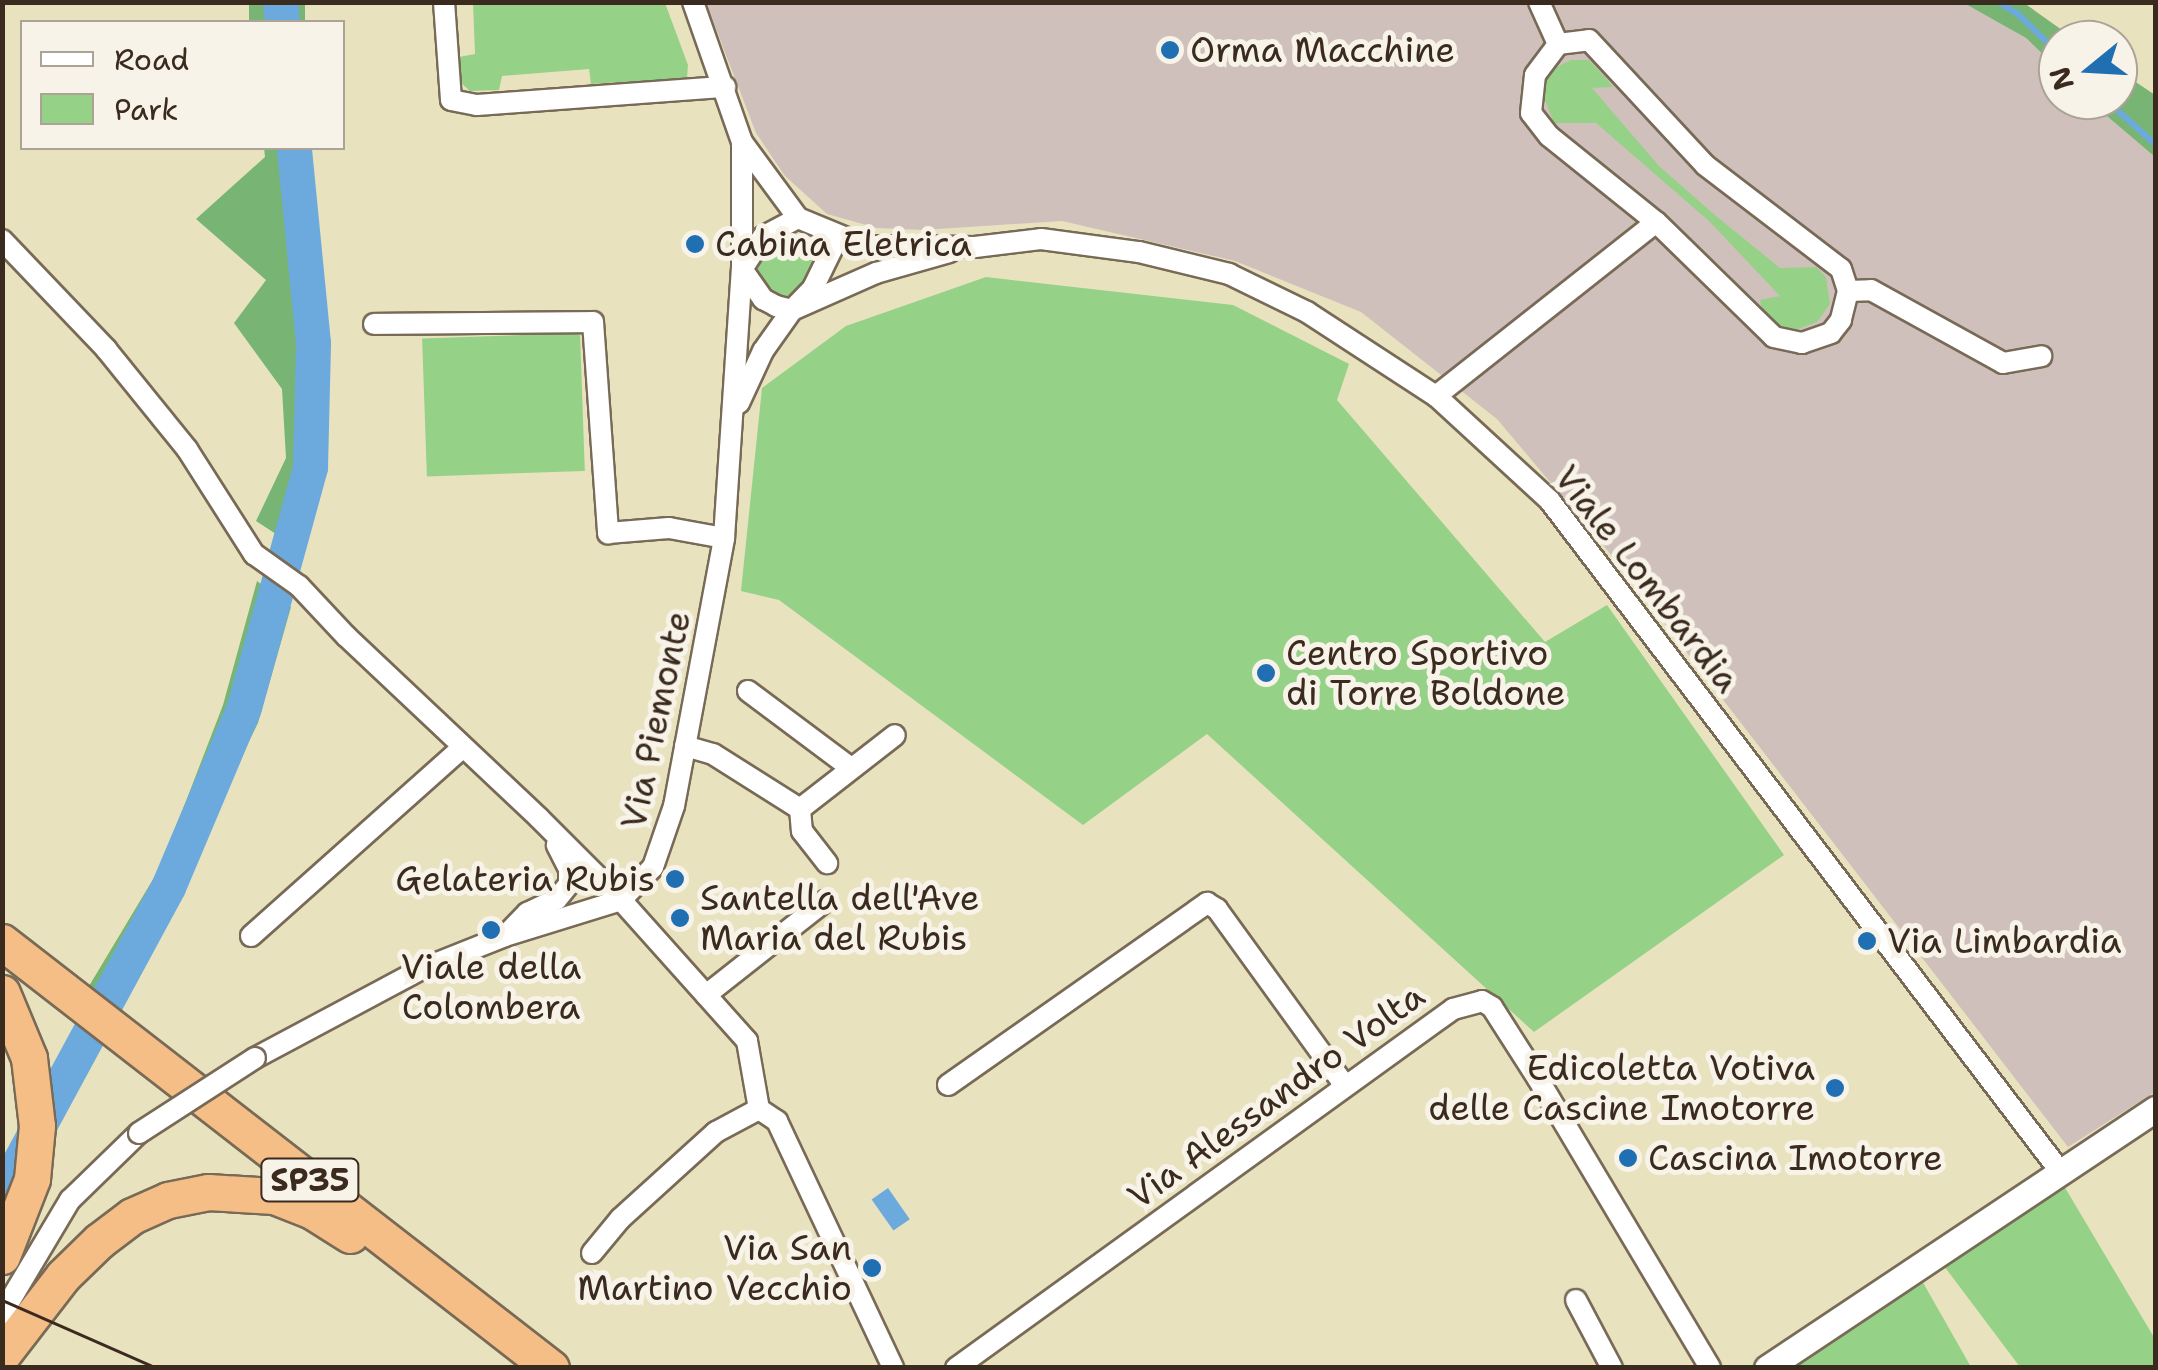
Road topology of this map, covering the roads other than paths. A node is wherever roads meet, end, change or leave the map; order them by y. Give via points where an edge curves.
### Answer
1 (444, 2) edge
2 (1540, 2) edge
3 (701, 7) edge
4 (1558, 44) junction
5 (725, 87) junction
6 (742, 142) junction
7 (798, 218) junction
8 (1656, 222) junction
9 (838, 237) junction
10 (2, 240) edge
11 (975, 246) junction
12 (742, 269) junction
13 (1848, 291) junction
14 (792, 310) junction
15 (374, 324) dead end
16 (2041, 356) dead end
17 (1436, 396) junction
18 (734, 414) junction
19 (724, 538) junction
20 (748, 691) dead end
21 (894, 735) dead end
22 (685, 746) junction
23 (463, 747) junction
24 (852, 768) junction
25 (800, 808) junction
26 (539, 818) junction
27 (828, 863) dead end
28 (620, 900) junction
29 (825, 901) dead end
30 (250, 936) dead end
31 (505, 936) junction
32 (2, 942) edge
33 (2, 993) edge
34 (706, 995) junction
35 (948, 1085) dead end
36 (1342, 1088) junction
37 (2156, 1108) edge
38 (759, 1109) junction
39 (2059, 1170) junction
40 (592, 1253) dead end
41 (2, 1256) edge
42 (1576, 1300) dead end
43 (2, 1314) edge
44 (507, 1333) junction
45 (2, 1355) edge
46 (551, 1368) edge
47 (893, 1368) edge
48 (956, 1368) edge
49 (1612, 1368) edge
50 (1710, 1368) edge
51 (1768, 1368) edge

1 - 5 street via 452,100 478,105
2 - 4 street
3 - 5 street, Viale Lombardia
4 - 8 street via 1535,76 1531,114
4 - 13 street via 1589,40 1704,165 1841,270
5 - 6 street, Viale Lombardia
6 - 7 street, Viale Lombardia
6 - 12 street, Via Piemonte
7 - 9 street, Viale Lombardia
7 - 12 street via 764,236
8 - 13 street via 1774,337 1802,342 1831,333
8 - 17 street
9 - 11 street, Viale Lombardia via 866,246
9 - 14 street, Via Piemonte via 814,288
10 - 23 street via 153,406 254,554 299,586
11 - 14 street via 876,273
11 - 17 street, Viale Lombardia via 1041,239 1139,252 1229,274 1308,312
12 - 14 street via 762,299
12 - 18 street, Via Piemonte
13 - 16 street via 1871,290 2003,362
14 - 18 street, Via Piemonte via 762,351
15 - 19 street via 593,322 608,533 670,528
17 - 39 street, Viale Lombardia via 1550,500
18 - 19 street, Via Piemonte
19 - 22 street, Via Piemonte
20 - 24 street
21 - 24 street
22 - 25 street via 713,754
22 - 28 street, Via Piemonte via 663,846 639,885
23 - 26 street
23 - 30 street
24 - 25 street
25 - 27 street via 802,831
26 - 28 street
26 - 31 street via 563,854 569,884
28 - 31 street
28 - 34 street
29 - 34 street
31 - 43 street, bridge via 422,969 255,1058 139,1133 70,1200
32 - 44 highway, SP35
33 - 41 highway via 34,1081 36,1154 25,1203
34 - 38 street via 747,1040
35 - 36 street via 1207,903
36 - 48 street, Via Alessandro Volta
36 - 50 street, Via Alessandro Volta via 1453,1009 1482,1000
37 - 39 street
38 - 40 street via 716,1132
38 - 47 street via 776,1121
39 - 51 street
42 - 49 street
44 - 45 highway via 447,1308 312,1212 274,1196 208,1192 168,1200 99,1240
44 - 46 highway, SP35

